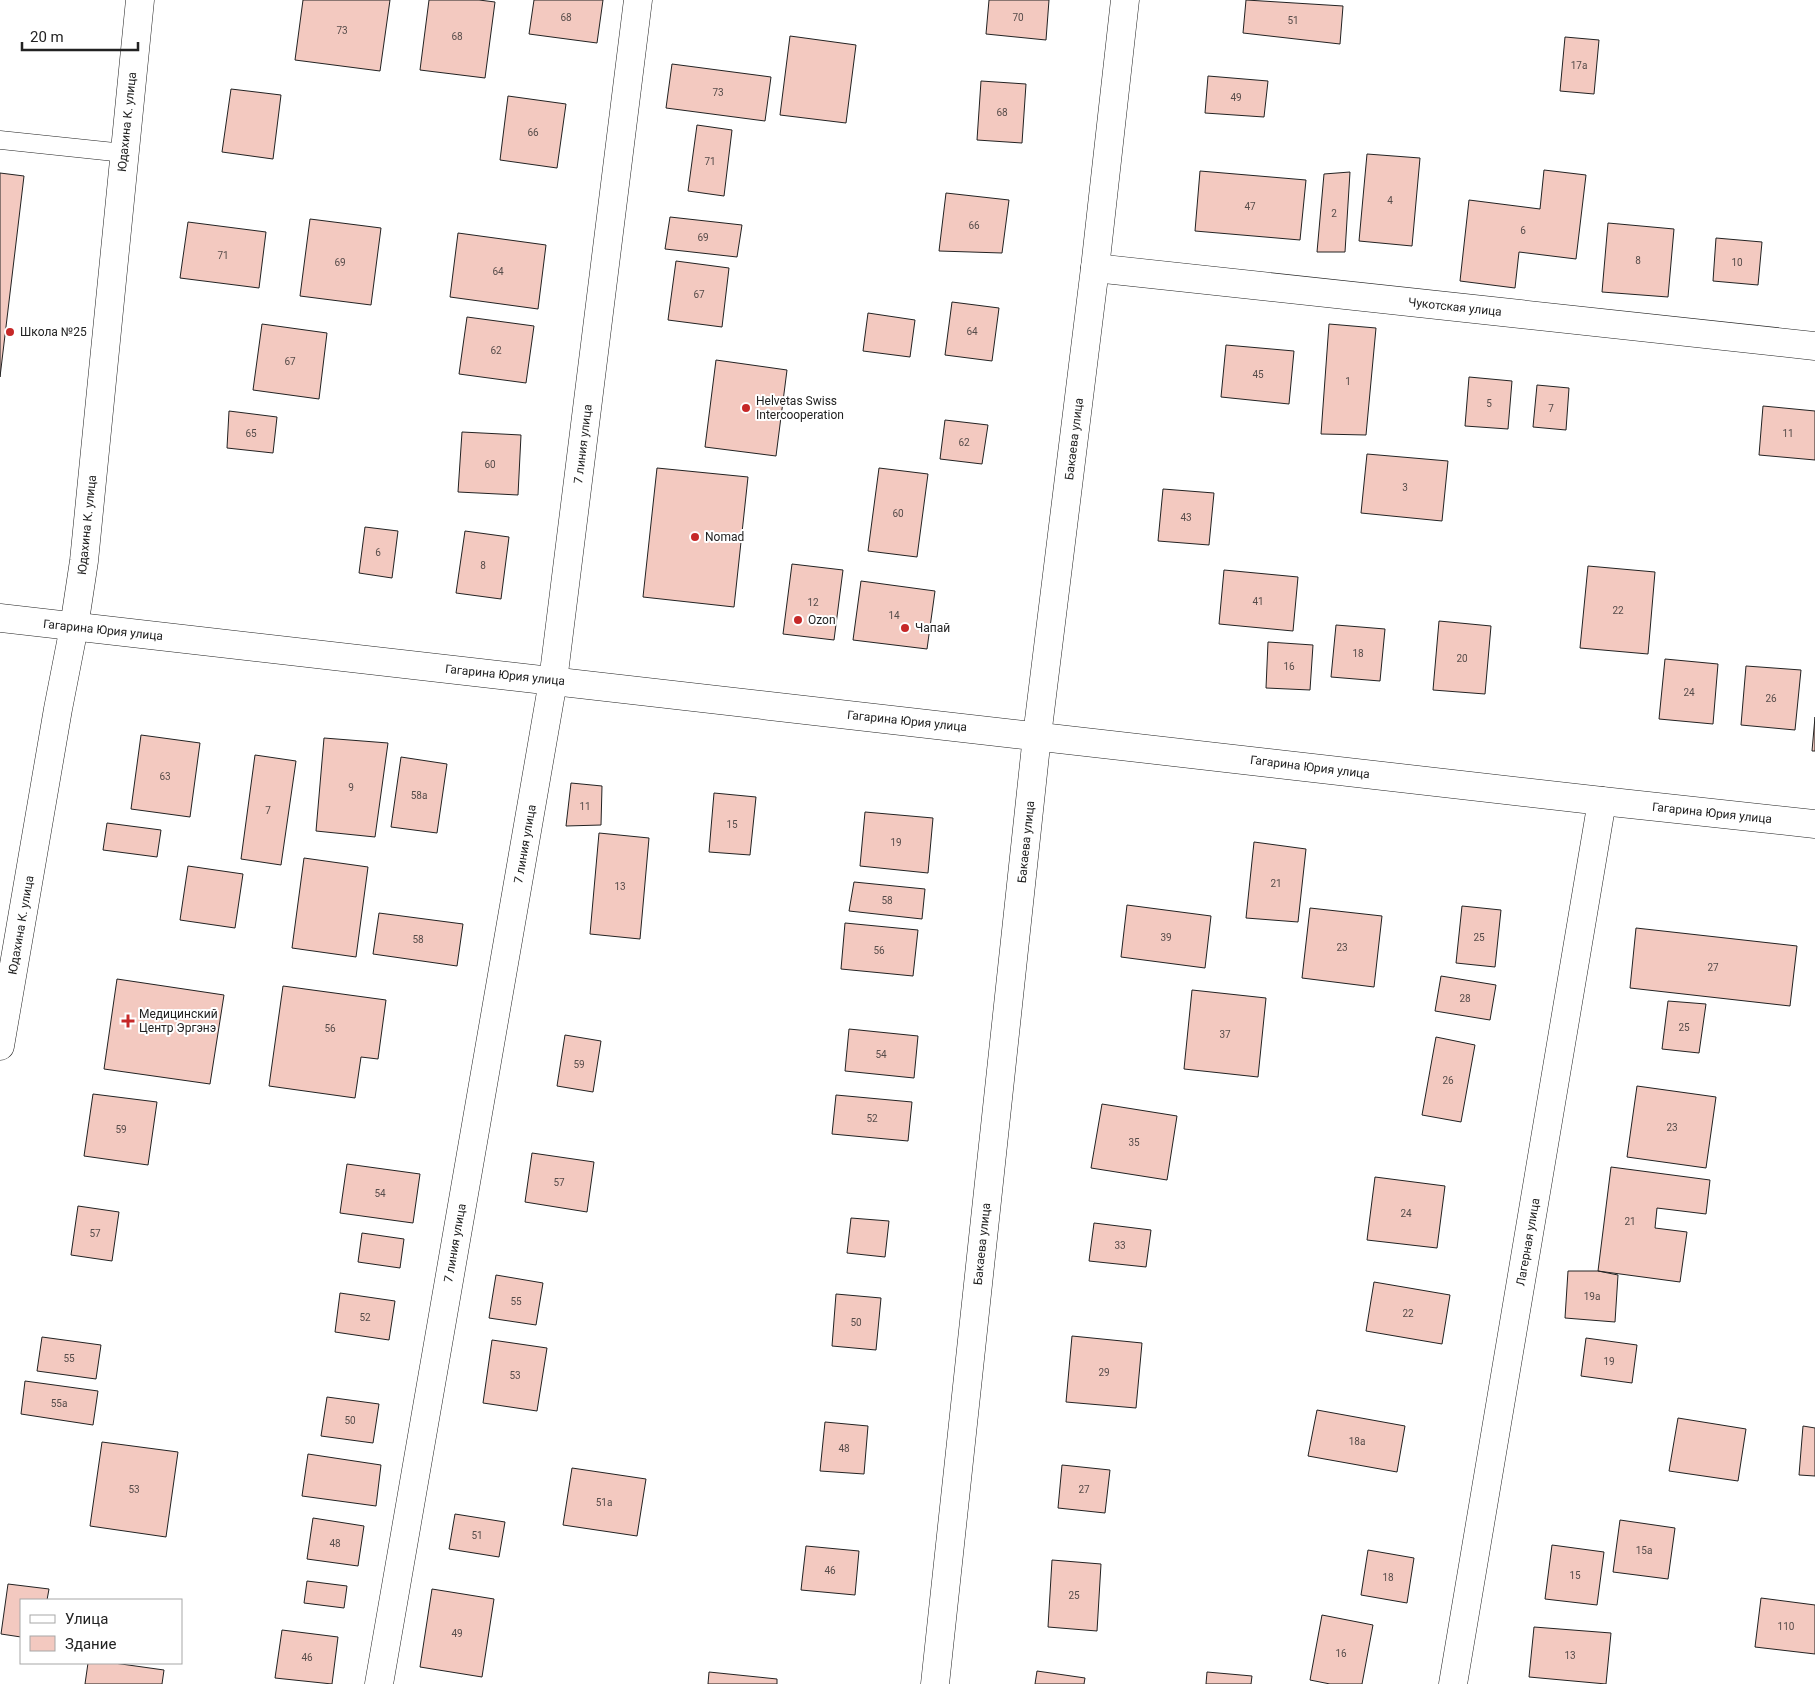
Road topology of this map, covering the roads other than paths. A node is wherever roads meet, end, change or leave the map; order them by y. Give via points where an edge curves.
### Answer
1 (140, 0) edge
2 (638, 0) edge
3 (1125, 0) edge
4 (0, 140) edge
5 (124, 153) junction
6 (1095, 268) junction
7 (1815, 346) edge
8 (0, 618) edge
9 (74, 627) junction
10 (553, 681) junction
11 (1037, 736) junction
12 (1602, 801) junction
13 (1815, 824) edge
14 (0, 1046) edge
15 (379, 1684) edge
16 (935, 1684) edge
17 (1453, 1684) edge

1 - 5 street, Юдахина К. улица
2 - 10 street, 7 линия улица
3 - 6 street, Бакаева улица
4 - 5 lane
5 - 9 street, Юдахина К. улица via 84,561
6 - 7 street, Чукотская улица
6 - 11 street, Бакаева улица
8 - 9 street, Гагарина Юрия улица
9 - 10 street, Гагарина Юрия улица
9 - 14 street, Юдахина К. улица
10 - 11 street, Гагарина Юрия улица
10 - 15 street, 7 линия улица
11 - 12 street, Гагарина Юрия улица
11 - 16 street, Бакаева улица
12 - 13 street, Гагарина Юрия улица
12 - 17 street, Лагерная улица

